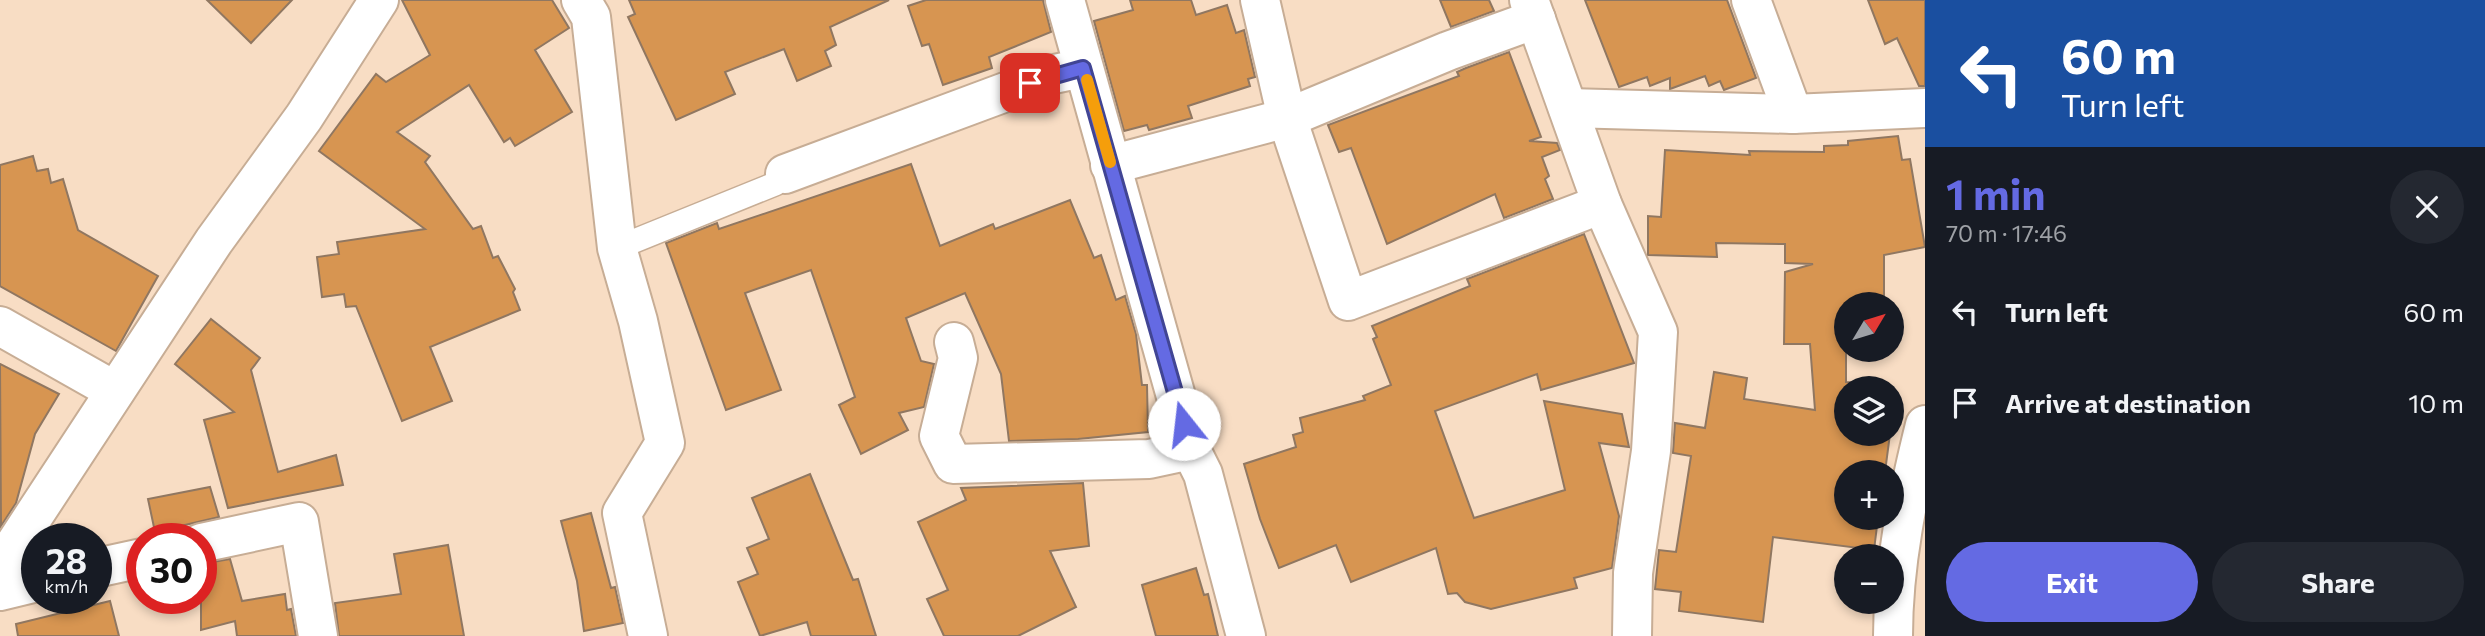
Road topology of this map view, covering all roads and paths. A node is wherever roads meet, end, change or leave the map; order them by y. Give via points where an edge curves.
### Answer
1 (379, 0) edge
2 (581, 0) edge
3 (1065, 0) edge
4 (1260, 0) edge
5 (1751, 0) edge
6 (1532, 10) edge
7 (1083, 68) junction
8 (1568, 108) junction
9 (1793, 114) junction
10 (1923, 117) edge
11 (1287, 118) junction
12 (1110, 165) junction
13 (785, 174) joint
14 (1602, 204) junction
15 (617, 248) junction
16 (0, 326) edge
17 (954, 342) dead end
18 (115, 391) junction
19 (1925, 425) edge
20 (1191, 450) junction
21 (217, 540) edge
22 (0, 567) edge
23 (21, 586) edge
24 (0, 591) edge
25 (318, 636) edge
26 (648, 636) edge
27 (1246, 636) edge
28 (1632, 636) edge
29 (1893, 636) edge

1 - 18 street
2 - 15 street via 591,17
3 - 7 street
4 - 11 street
5 - 9 street
6 - 8 street
6 - 11 street via 1448,51
7 - 12 street
7 - 13 street via 1054,74
8 - 9 street
8 - 14 street
9 - 10 street
11 - 12 street
11 - 14 street via 1348,301
12 - 20 street
13 - 15 lane via 775,184
14 - 28 street via 1658,332 1651,451 1633,573
15 - 26 street via 665,443 622,513
16 - 18 street
17 - 20 street via 958,358 939,436 953,464 1149,458
18 - 22 street
19 - 29 street via 1908,494 1893,598
20 - 27 street via 1203,474
21 - 25 street via 299,523
23 - 24 street

